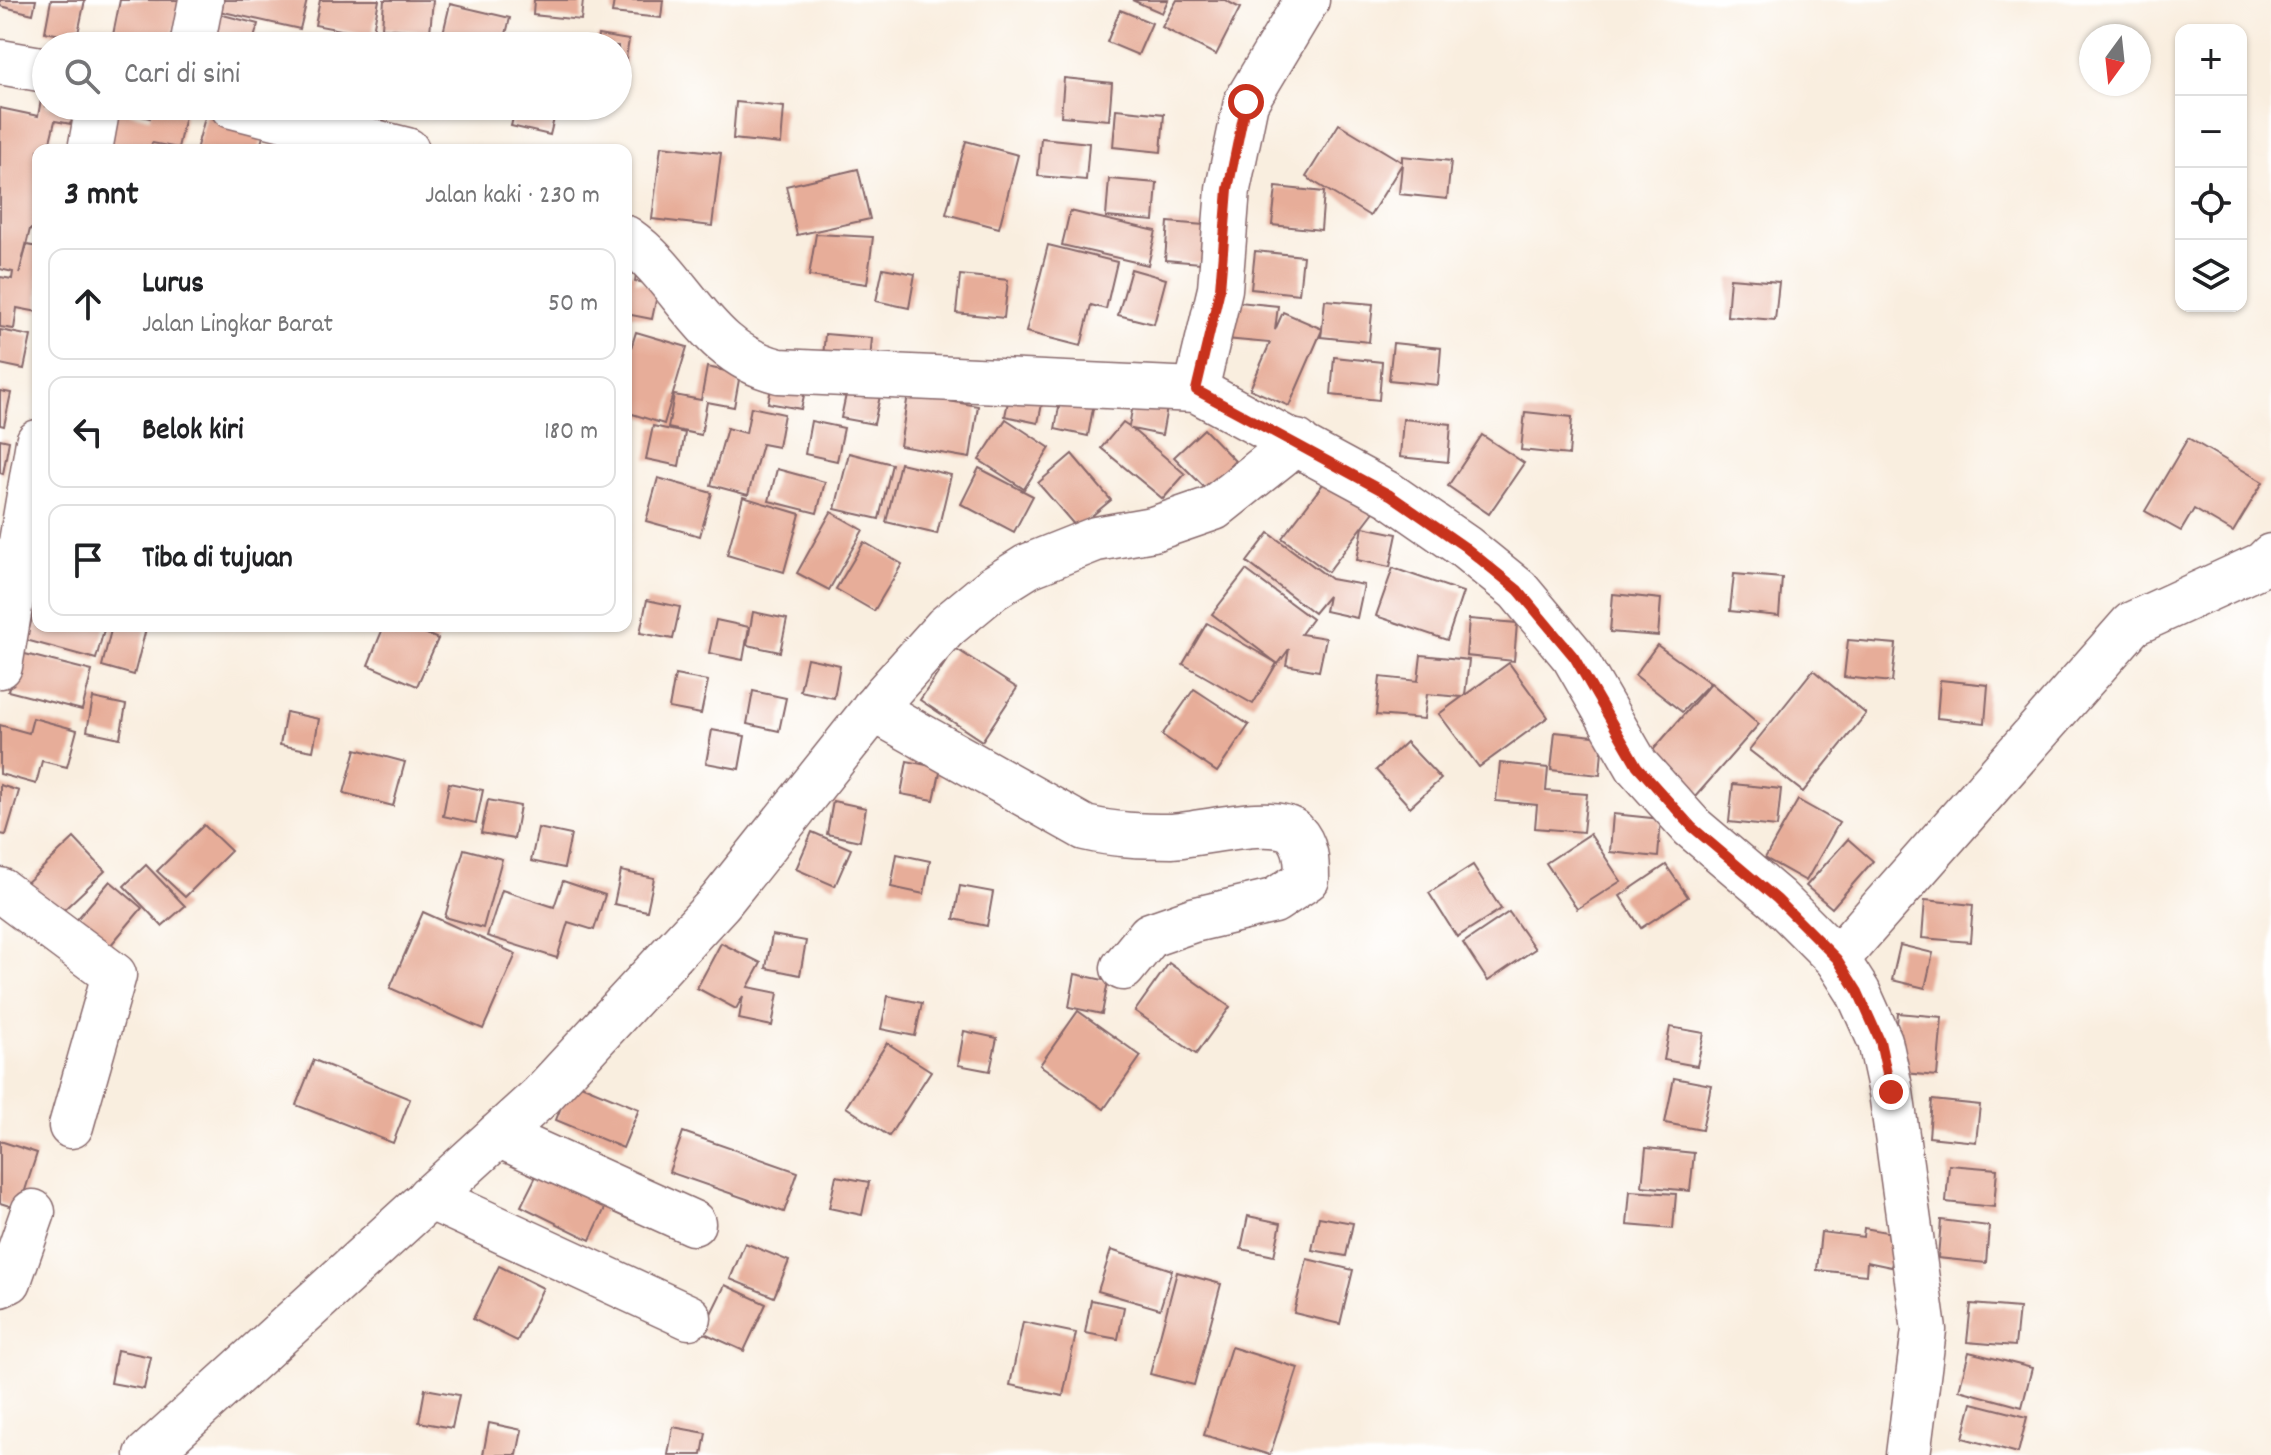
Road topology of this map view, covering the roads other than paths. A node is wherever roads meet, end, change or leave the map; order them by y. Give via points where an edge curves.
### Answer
1 (201, 0) edge
2 (1307, 0) edge
3 (195, 32) edge
4 (0, 62) edge
5 (32, 68) edge
6 (95, 120) edge
7 (288, 120) edge
8 (91, 144) edge
9 (383, 144) edge
10 (632, 244) edge
11 (1196, 390) junction
12 (1297, 442) junction
13 (32, 477) edge
14 (2271, 556) edge
15 (0, 666) edge
16 (873, 709) junction
17 (0, 890) edge
18 (1837, 959) junction
19 (1123, 968) dead end
20 (71, 1126) dead end
21 (498, 1135) junction
22 (429, 1197) junction
23 (33, 1212) dead end
24 (693, 1223) dead end
25 (0, 1285) edge
26 (689, 1317) dead end
27 (147, 1455) edge
28 (1908, 1455) edge

1 - 3 street
2 - 11 street via 1246,102 1228,189 1220,289
4 - 5 street
6 - 8 street
7 - 9 street
10 - 11 street via 726,346 759,366
11 - 12 street
12 - 16 street via 1214,508 1153,529 1096,539 1028,566 993,588 946,627
12 - 18 street via 1390,495 1518,590 1574,657 1637,766 1692,827
13 - 15 street
14 - 18 street via 2132,624
16 - 19 street via 1085,828 1115,836 1176,836 1251,826 1294,832 1307,856 1307,879 1274,901 1150,935
16 - 21 street via 720,902 541,1096
17 - 20 street via 114,975
18 - 28 street via 1880,1041 1894,1107 1924,1330
21 - 22 street
21 - 24 street
22 - 26 street
22 - 27 street
23 - 25 street via 9,1281

